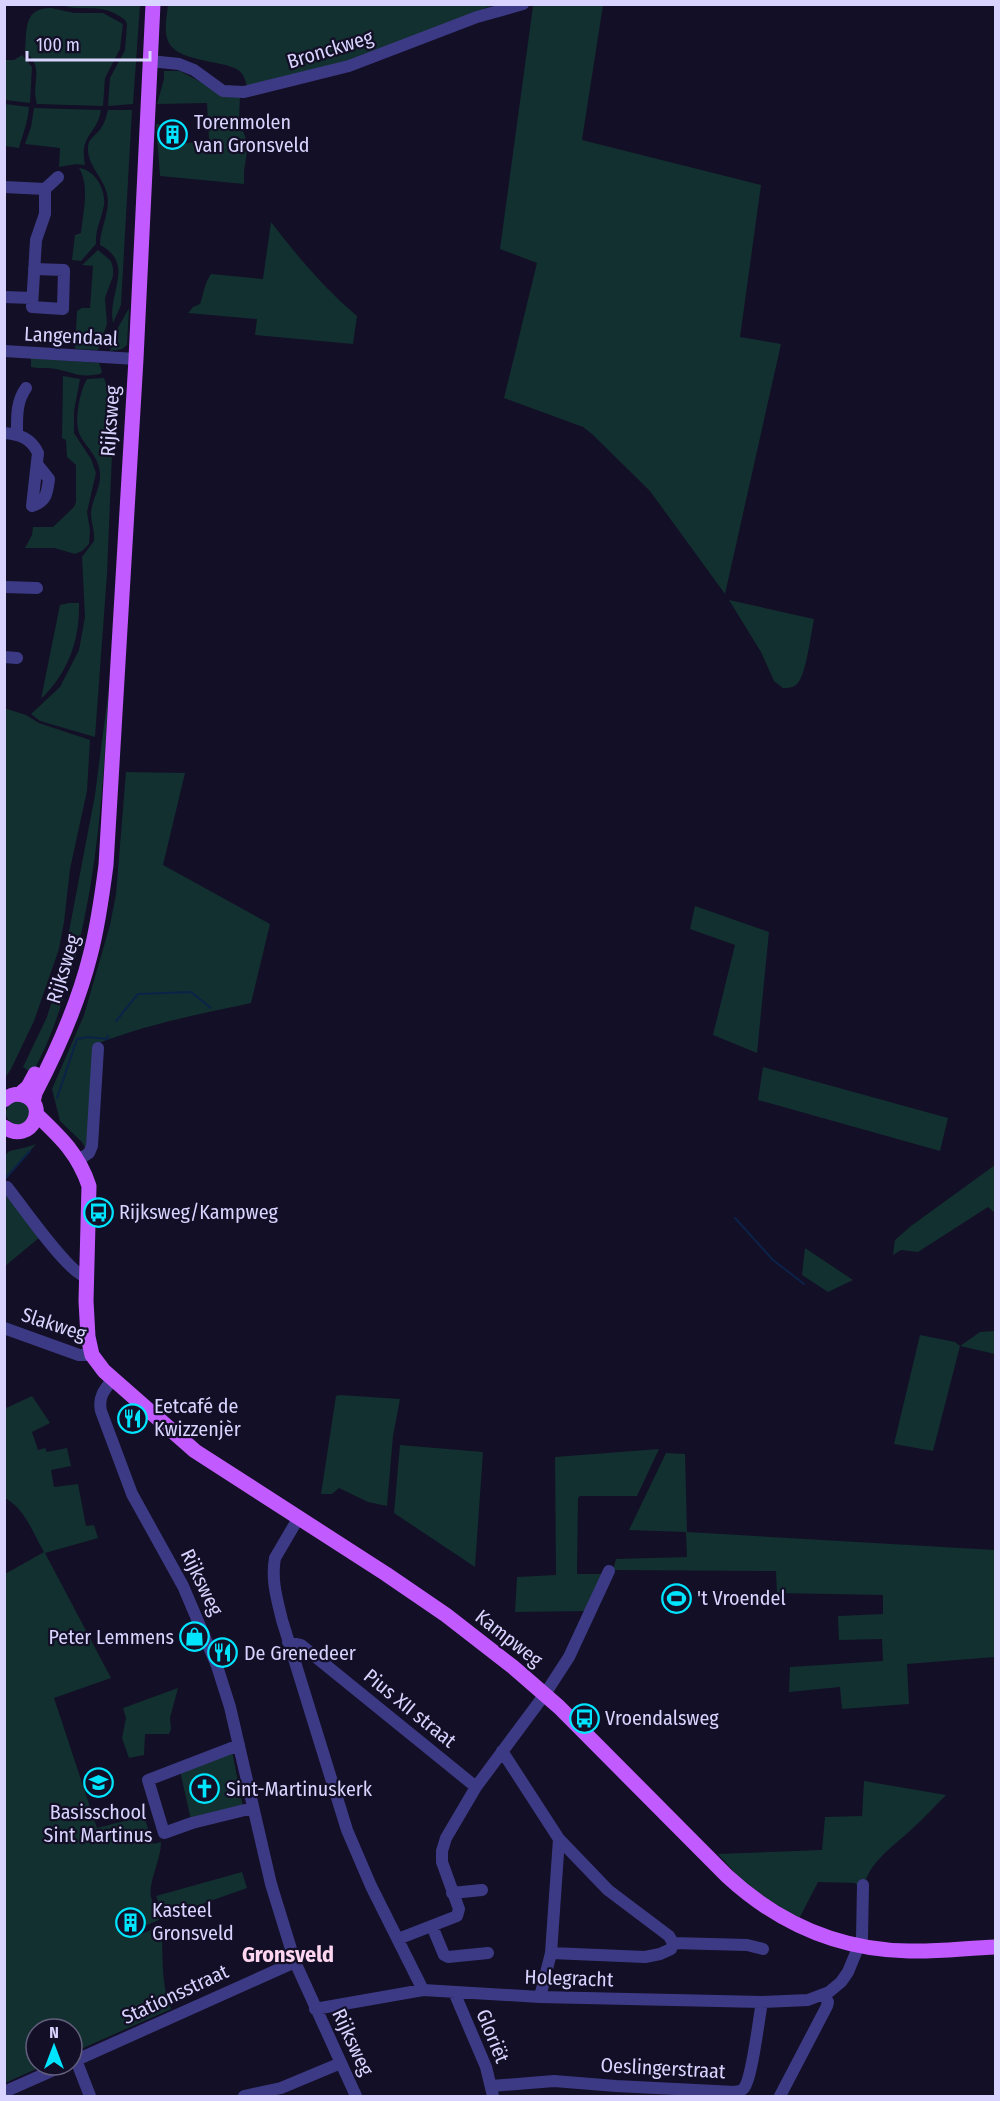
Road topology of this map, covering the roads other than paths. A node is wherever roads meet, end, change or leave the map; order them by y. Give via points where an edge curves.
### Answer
1 (153, 4) edge
2 (523, 4) edge
3 (150, 61) junction
4 (58, 177) dead end
5 (4, 187) edge
6 (45, 189) junction
7 (34, 269) junction
8 (4, 297) edge
9 (32, 298) junction
10 (4, 351) edge
11 (136, 359) junction
12 (26, 388) dead end
13 (11, 434) edge
14 (37, 464) dead end
15 (4, 587) edge
16 (38, 588) dead end
17 (4, 657) edge
18 (18, 658) dead end
19 (98, 1048) dead end
20 (4, 1100) edge
21 (21, 1120) edge
22 (78, 1160) junction
23 (7, 1187) dead end
24 (87, 1277) junction
25 (4, 1328) edge
26 (92, 1355) junction
27 (113, 1379) junction
28 (299, 1517) junction
29 (609, 1571) dead end
30 (288, 1642) junction
31 (545, 1694) junction
32 (239, 1745) junction
33 (502, 1751) junction
34 (476, 1788) junction
35 (253, 1808) junction
36 (559, 1839) junction
37 (863, 1885) dead end
38 (482, 1890) dead end
39 (452, 1893) junction
40 (432, 1926) junction
41 (398, 1939) junction
42 (673, 1943) junction
43 (859, 1946) junction
44 (996, 1947) edge
45 (763, 1949) dead end
46 (488, 1953) dead end
47 (550, 1953) junction
48 (295, 1962) junction
49 (423, 1990) junction
50 (454, 1992) junction
51 (824, 1995) junction
52 (540, 1997) junction
53 (762, 2002) junction
54 (315, 2009) junction
55 (84, 2056) edge
56 (341, 2063) junction
57 (38, 2077) edge
58 (79, 2077) edge
59 (492, 2091) edge
60 (616, 2091) edge
61 (4, 2092) edge
62 (90, 2097) edge
63 (244, 2097) edge
64 (356, 2097) edge
65 (780, 2097) edge

1 - 3 main road, Rijksweg
2 - 3 street, Bronckweg via 477,17 350,66 244,92 223,91 179,64
3 - 11 main road, Rijksweg
4 - 6 street
5 - 6 street
6 - 7 street via 45,214 36,240
7 - 9 street
7 - 9 street via 64,270 63,309 32,307
8 - 9 street
10 - 11 street, Langendaal
11 - 21 main road, Rijksweg via 106,840 89,936 73,992 28,1087
12 - 13 street
13 - 14 street via 24,437 35,447
15 - 16 street
17 - 18 street
19 - 22 street via 92,1146
20 - 21 main road via 13,1095
21 - 22 main road via 68,1146
22 - 24 main road via 89,1192
23 - 24 street via 66,1264 81,1277
24 - 26 main road
25 - 26 street, Slakweg via 79,1355
26 - 27 main road
27 - 28 main road, Kampweg via 185,1444
27 - 32 street, Rijksweg via 99,1402 116,1455 203,1632 222,1680
28 - 30 street via 275,1558 274,1585
28 - 31 main road, Kampweg via 446,1615
29 - 31 street via 573,1650
30 - 34 street, Pius XII straat via 301,1645
30 - 41 street via 347,1830
31 - 33 street
31 - 43 main road, Kampweg via 739,1887 776,1915 807,1931
32 - 35 street, Rijksweg
32 - 35 street via 148,1780 164,1833
33 - 34 street
33 - 36 street
34 - 39 street via 442,1851
35 - 48 street, Rijksweg
36 - 42 street via 608,1890
36 - 47 street
37 - 43 street via 863,1932
38 - 39 street
39 - 40 street via 459,1909 457,1916
40 - 41 street
40 - 46 street via 448,1957
41 - 49 street
42 - 45 street
42 - 47 street via 671,1949 645,1957
43 - 44 main road, Kampweg via 909,1951
43 - 51 street via 846,1976
47 - 52 street
48 - 54 street, Rijksweg
48 - 55 street, Stationsstraat
49 - 50 street, Holegracht
49 - 54 street, Holegracht
50 - 52 street, Holegracht
50 - 59 street, Gloriët
51 - 53 street, Holegracht via 801,2001
51 - 65 street via 827,2006
52 - 53 street, Holegracht
53 - 60 street, Oeslingerstraat via 749,2074 741,2091
54 - 56 street, Rijksweg
56 - 63 street via 281,2088
56 - 64 street, Rijksweg
57 - 61 street, Stationsstraat
58 - 62 street
59 - 60 street, Oeslingerstraat via 554,2081

